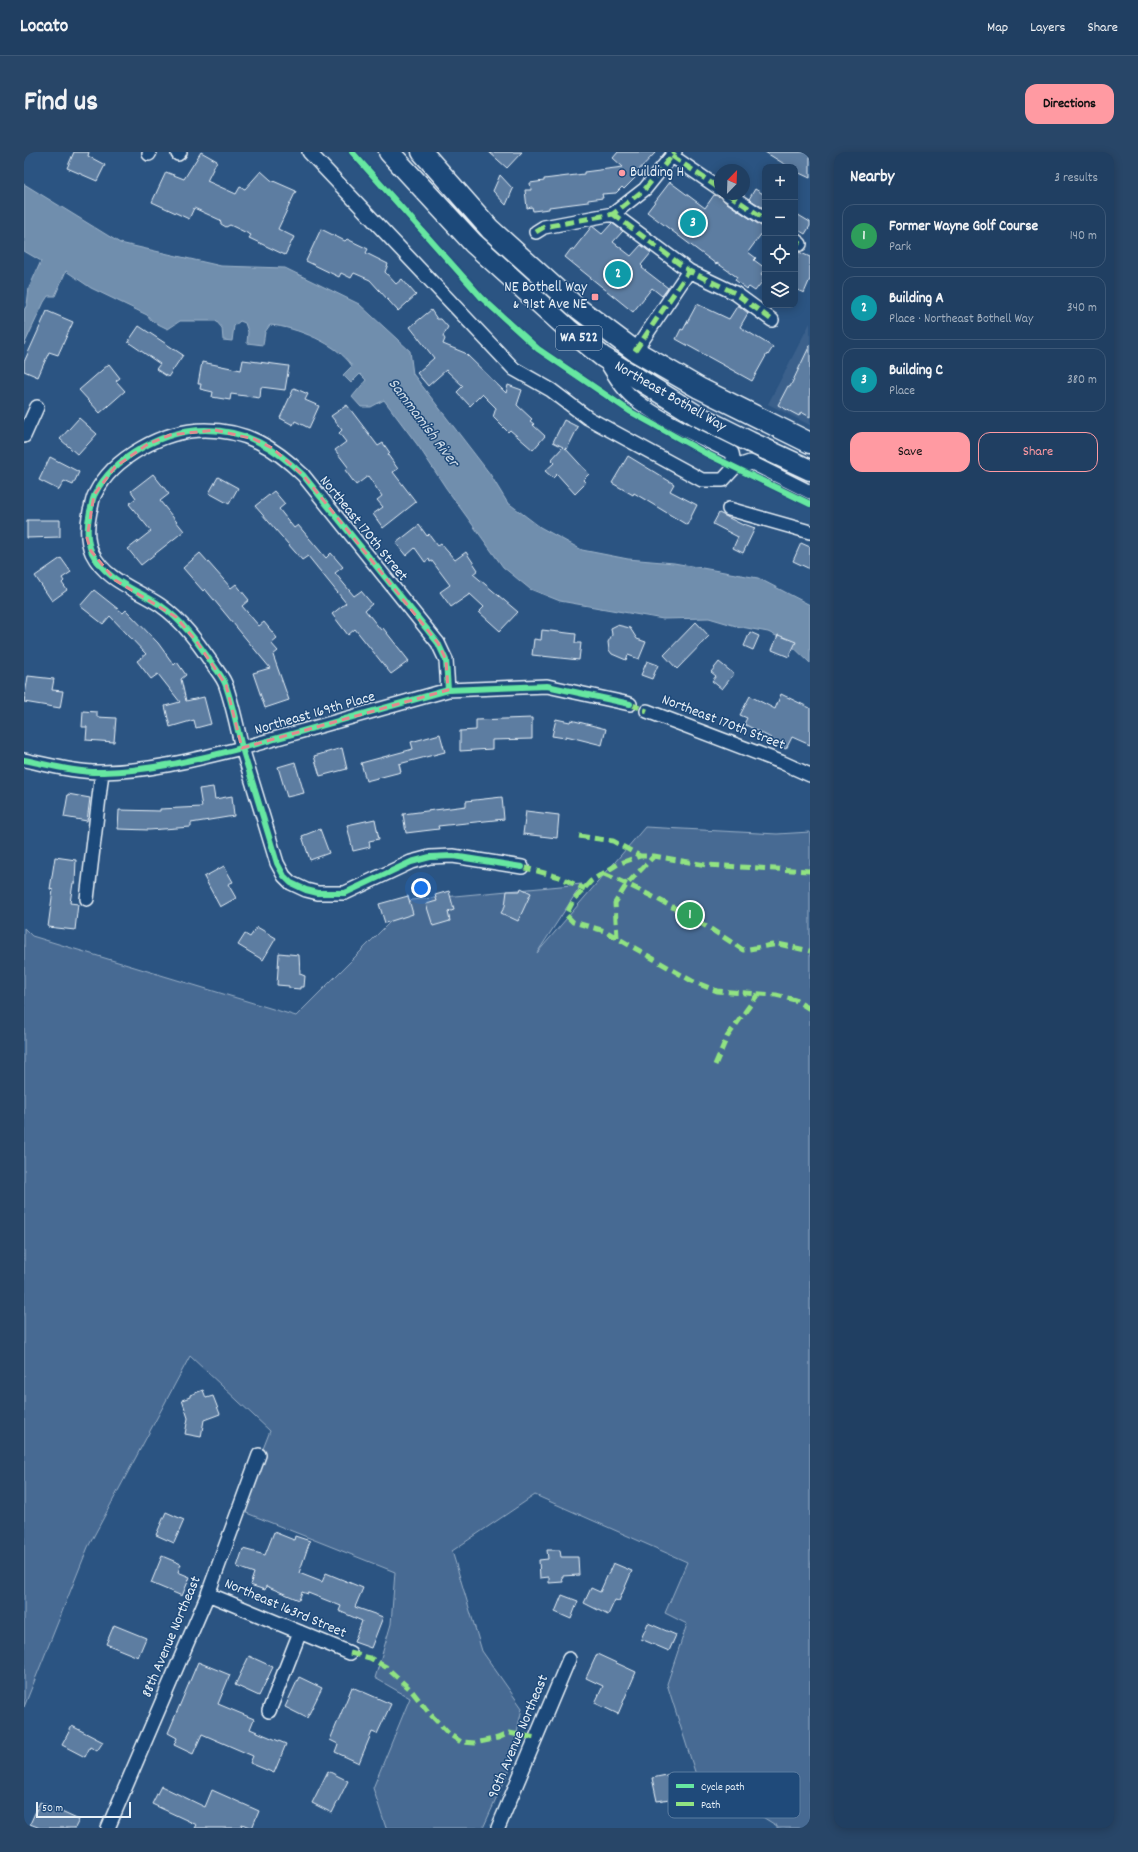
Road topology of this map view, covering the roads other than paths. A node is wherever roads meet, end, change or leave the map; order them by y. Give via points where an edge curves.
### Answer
1 (309, 152) edge
2 (389, 152) edge
3 (422, 152) edge
4 (673, 154) edge
5 (714, 185) edge
6 (737, 200) edge
7 (613, 214) junction
8 (762, 217) edge
9 (536, 232) dead end
10 (689, 271) junction
11 (546, 310) junction
12 (772, 320) dead end
13 (635, 351) junction
14 (603, 357) junction
15 (37, 408) dead end
16 (24, 436) edge
17 (810, 443) edge
18 (735, 467) junction
19 (810, 470) edge
20 (810, 492) edge
21 (729, 509) dead end
22 (810, 532) edge
23 (87, 538) joint
24 (448, 690) junction
25 (630, 704) dead end
26 (647, 711) dead end
27 (242, 748) junction
28 (24, 760) edge
29 (102, 772) junction
30 (810, 775) edge
31 (522, 867) dead end
32 (87, 899) dead end
33 (259, 1455) dead end
34 (208, 1594) junction
35 (300, 1632) junction
36 (350, 1653) dead end
37 (569, 1659) dead end
38 (268, 1711) dead end
39 (108, 1828) edge
40 (498, 1828) edge

1 - 18 street via 514,369 551,390 588,418 702,480 722,480
2 - 11 main road, Northeast Bothell Way / WA 522 via 473,243
3 - 13 main road, Northeast Bothell Way / WA 522 via 490,229 514,252 575,306
4 - 5 street
4 - 7 street via 645,189
6 - 8 street
7 - 9 street via 544,227
7 - 10 street
10 - 12 street via 735,293
10 - 13 street
11 - 13 main road via 560,314 614,352 624,355
11 - 14 main road, Northeast Bothell Way / WA 522
13 - 17 main road, Northeast Bothell Way / WA 522 via 699,388
14 - 18 street via 620,384 636,401 732,453
14 - 19 main road, Northeast Bothell Way / WA 522 via 696,415
15 - 16 street
18 - 20 street via 750,462
21 - 22 street
23 - 24 street, Northeast 170th Street via 94,495 102,481 115,467 148,444 170,435 196,430 215,430 254,439 272,448 303,475 438,643 446,660
23 - 27 street, Northeast 169th Place via 98,562 115,580 170,613 198,642 226,685
24 - 25 street via 547,686
24 - 27 street, Northeast 169th Place
26 - 30 street, Northeast 170th Street
27 - 29 street via 180,764
27 - 31 street via 277,863 291,883 306,890 318,893 345,893 411,862 430,857 453,856
28 - 29 street
29 - 32 street
33 - 34 street, 88th Avenue Northeast
34 - 35 street, Northeast 163rd Street
34 - 39 street, 88th Avenue Northeast
35 - 36 street, Northeast 163rd Street
35 - 38 street
37 - 40 street, 90th Avenue Northeast

